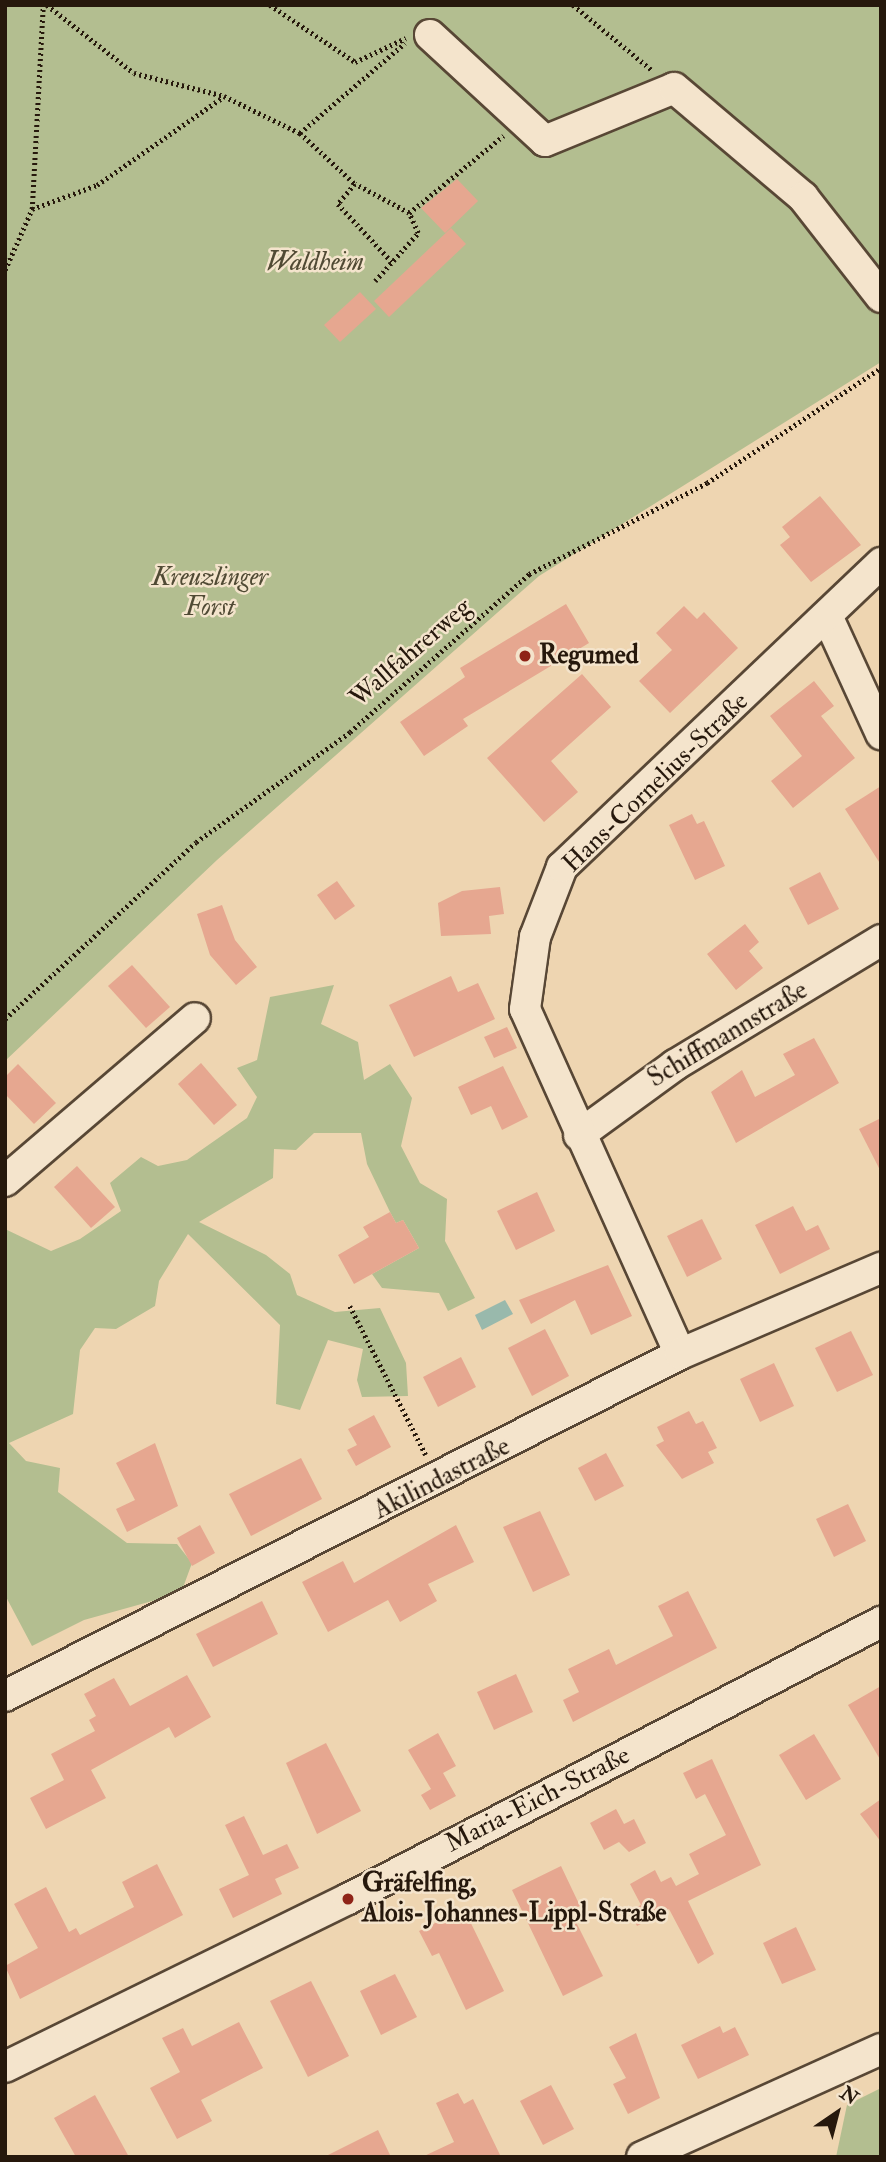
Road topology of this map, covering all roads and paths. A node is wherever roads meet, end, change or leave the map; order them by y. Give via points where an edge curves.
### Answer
1 (45, 5) edge
2 (270, 5) edge
3 (573, 5) edge
4 (430, 35) dead end
5 (674, 88) junction
6 (225, 96) junction
7 (518, 116) junction
8 (300, 133) junction
9 (355, 184) junction
10 (32, 209) junction
11 (409, 213) junction
12 (392, 262) junction
13 (5, 270) edge
14 (375, 281) dead end
15 (881, 297) edge
16 (881, 368) edge
17 (881, 563) edge
18 (828, 618) junction
19 (881, 734) edge
20 (881, 940) edge
21 (195, 1018) dead end
22 (5, 1019) edge
23 (579, 1135) junction
24 (5, 1181) edge
25 (881, 1268) edge
26 (350, 1306) dead end
27 (680, 1354) junction
28 (439, 1480) junction
29 (881, 1622) edge
30 (5, 1696) edge
31 (881, 2049) edge
32 (5, 2067) edge
33 (642, 2157) edge

1 - 6 path via 134,73
1 - 10 path
2 - 8 path via 355,62 416,34
3 - 5 path
4 - 7 street
5 - 7 street via 545,141
5 - 15 street via 803,197
6 - 8 path
6 - 10 path via 97,186
7 - 11 path
8 - 9 path
9 - 11 path
9 - 12 path via 338,204
10 - 13 path
11 - 12 path via 418,233
12 - 14 path
16 - 22 path, Wallfahrerweg via 707,483 530,574 350,732 196,842
17 - 18 street, Hans-Cornelius-Straße
18 - 19 street
18 - 23 street, Hans-Cornelius-Straße via 562,867 535,937 525,1009
20 - 23 street, Schiffmannstraße via 675,1065
21 - 24 street
23 - 27 street, Hans-Cornelius-Straße
25 - 27 street, Akilindastraße
26 - 28 path
27 - 28 street, Akilindastraße
28 - 30 street, Akilindastraße
29 - 32 street, Maria-Eich-Straße via 348,1899
31 - 33 street

